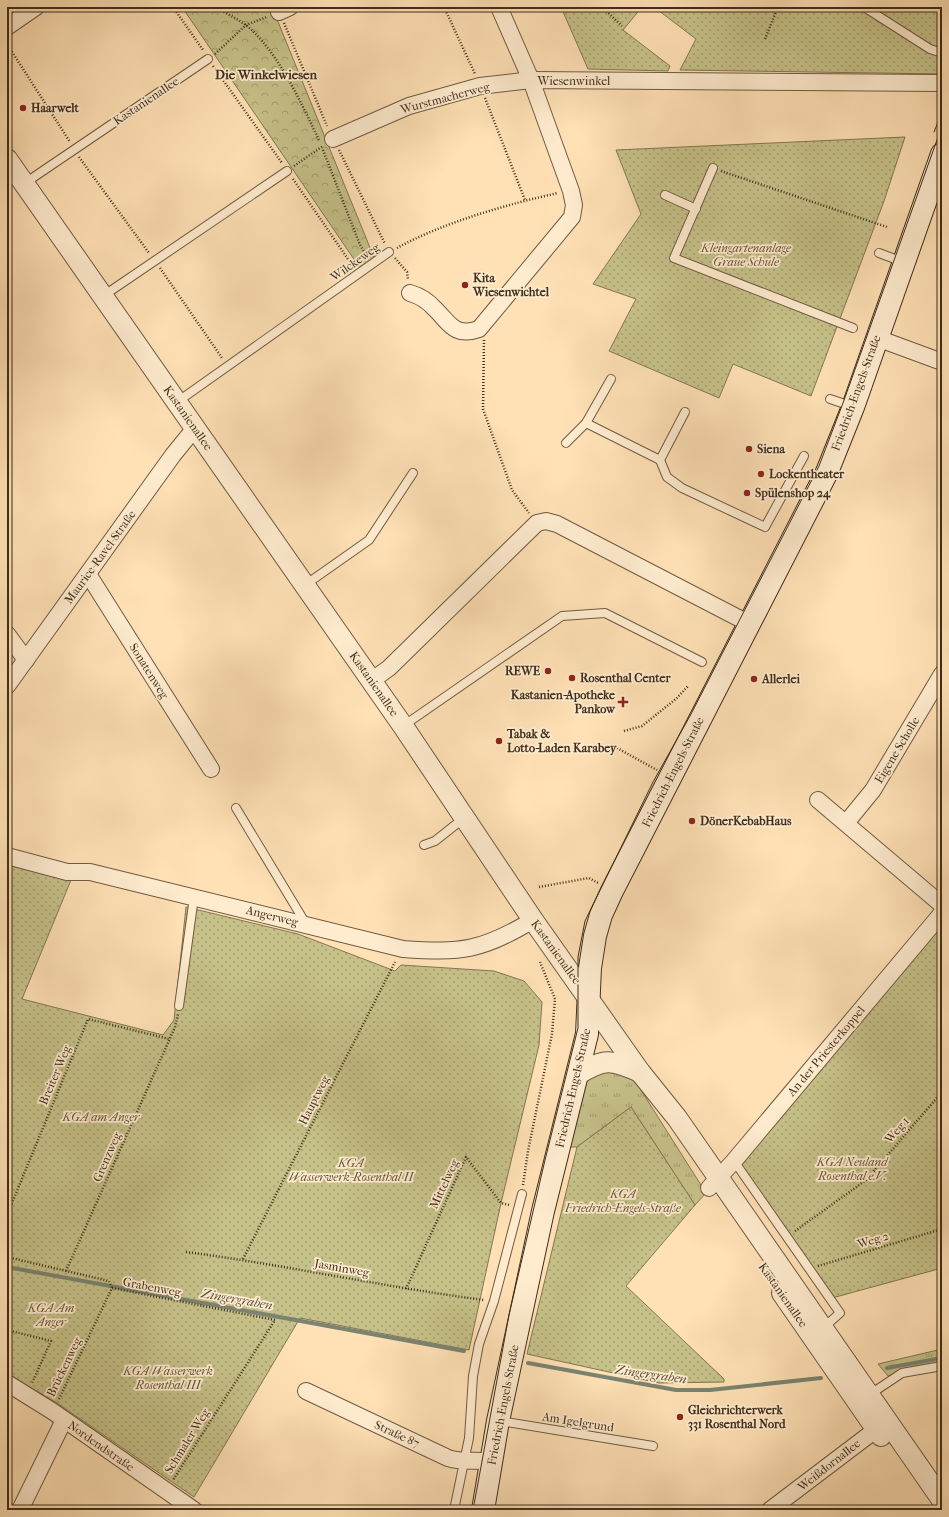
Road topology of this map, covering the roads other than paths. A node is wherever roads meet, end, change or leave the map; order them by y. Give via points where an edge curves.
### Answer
1 (36, 7) edge
2 (498, 7) edge
3 (864, 7) edge
4 (7, 27) edge
5 (942, 53) edge
6 (208, 59) road end
7 (531, 80) junction
8 (942, 83) edge
9 (327, 143) road end
10 (942, 154) edge
11 (7, 158) edge
12 (713, 168) road end
13 (287, 171) road end
14 (25, 183) junction
15 (665, 195) dead end
16 (696, 208) junction
17 (389, 252) road end
18 (879, 253) dead end
19 (904, 262) junction
20 (410, 293) dead end
21 (103, 296) junction
22 (852, 328) dead end
23 (877, 338) junction
24 (942, 362) edge
25 (611, 379) dead end
26 (830, 399) dead end
27 (177, 402) junction
28 (853, 407) junction
29 (685, 412) dead end
30 (586, 423) junction
31 (195, 428) junction
32 (566, 443) dead end
33 (804, 456) dead end
34 (660, 460) junction
35 (413, 473) dead end
36 (88, 574) junction
37 (305, 586) junction
38 (750, 624) junction
39 (7, 634) edge
40 (26, 660) junction
41 (702, 662) dead end
42 (942, 674) edge
43 (371, 680) junction
44 (7, 686) edge
45 (403, 726) junction
46 (211, 769) dead end
47 (818, 800) dead end
48 (236, 808) dead end
49 (465, 818) junction
50 (846, 823) junction
51 (424, 845) dead end
52 (7, 856) edge
53 (194, 897) junction
54 (942, 905) edge
55 (942, 913) edge
56 (533, 920) junction
57 (306, 925) junction
58 (589, 998) junction
59 (179, 1006) road end
60 (641, 1073) junction
61 (577, 1075) junction
62 (734, 1161) junction
63 (713, 1183) junction
64 (522, 1194) road end
65 (823, 1328) junction
66 (942, 1366) edge
67 (7, 1383) edge
68 (306, 1391) dead end
69 (870, 1395) junction
70 (58, 1416) junction
71 (498, 1421) junction
72 (881, 1425) junction
73 (653, 1446) dead end
74 (465, 1461) junction
75 (492, 1462) junction
76 (942, 1500) edge
77 (20, 1510) edge
78 (194, 1510) edge
79 (454, 1510) edge
80 (483, 1510) edge
81 (770, 1510) edge
82 (932, 1510) edge

1 - 4 street
2 - 7 street
3 - 5 lane via 930,49
6 - 14 lane, Kastanienallee
7 - 8 street, Wiesenwinkel
7 - 9 street, Wurstmacherweg via 480,86 409,106
7 - 20 street, Wiesenwinkel via 571,191 574,205 572,218 479,329 464,331 450,327 435,308 422,297
10 - 19 main road, Friedrich-Engels-Straße
11 - 14 street, Kastanienallee
12 - 16 lane
13 - 21 lane
14 - 21 street, Kastanienallee
15 - 16 lane
16 - 22 lane via 674,258
17 - 27 lane, Wilckeweg
18 - 19 lane
19 - 23 main road, Friedrich-Engels-Straße
21 - 27 street, Kastanienallee
23 - 24 street
23 - 28 main road, Friedrich-Engels-Straße
25 - 30 lane
26 - 28 lane
27 - 31 street, Kastanienallee
28 - 38 main road, Friedrich-Engels-Straße via 827,472
29 - 34 lane
30 - 32 lane
30 - 34 lane
31 - 36 street, Maurice-Ravel-Straße
31 - 37 street, Kastanienallee
33 - 34 lane via 765,527 682,488 667,477
35 - 37 lane via 369,540
36 - 40 street, Maurice-Ravel-Straße
36 - 46 street, Sonatenweg
37 - 43 street, Kastanienallee
38 - 43 street via 557,524 546,521 536,523 389,668
38 - 58 main road, Friedrich-Engels-Straße via 601,915 591,954
39 - 40 street
40 - 44 street, Maurice-Ravel-Straße
41 - 45 lane via 605,614 562,616
42 - 50 street, Eigene Scholle via 873,790
43 - 45 street, Kastanienallee
45 - 49 street, Kastanienallee
47 - 50 street
48 - 57 lane
49 - 51 lane via 434,841
49 - 56 street, Kastanienallee
50 - 54 street
52 - 53 street, Angerweg via 67,872 90,872
53 - 57 street, Angerweg
53 - 59 lane
55 - 62 street, An der Priesterkoppel
56 - 57 street, Angerweg via 486,944 442,952 403,949
56 - 58 street, Kastanienallee
58 - 60 street, Kastanienallee
58 - 61 main road, Friedrich-Engels-Straße via 587,1034
60 - 61 street via 609,1061 595,1064
60 - 63 street, Kastanienallee via 674,1113
61 - 71 main road, Friedrich-Engels-Straße via 543,1211
62 - 63 street, An der Priesterkoppel
62 - 65 lane via 840,1313
63 - 65 street, Kastanienallee
63 - 72 street, Kastanienallee
64 - 74 lane via 494,1301 479,1344 473,1376 470,1431
65 - 69 street, Kastanienallee
66 - 69 lane via 902,1373
67 - 70 street, Nordendstraße
68 - 74 street, Straße 87 via 448,1458
69 - 72 street, Kastanienallee
70 - 77 street
70 - 78 street, Nordendstraße
71 - 73 lane, Am Igelgrund
71 - 75 main road, Friedrich-Engels-Straße
72 - 76 street, Kastanienallee
72 - 81 street, Weißdornallee
72 - 82 street, Kastanienallee
74 - 75 street, Straße 87
74 - 79 lane
75 - 80 main road, Friedrich-Engels-Straße

